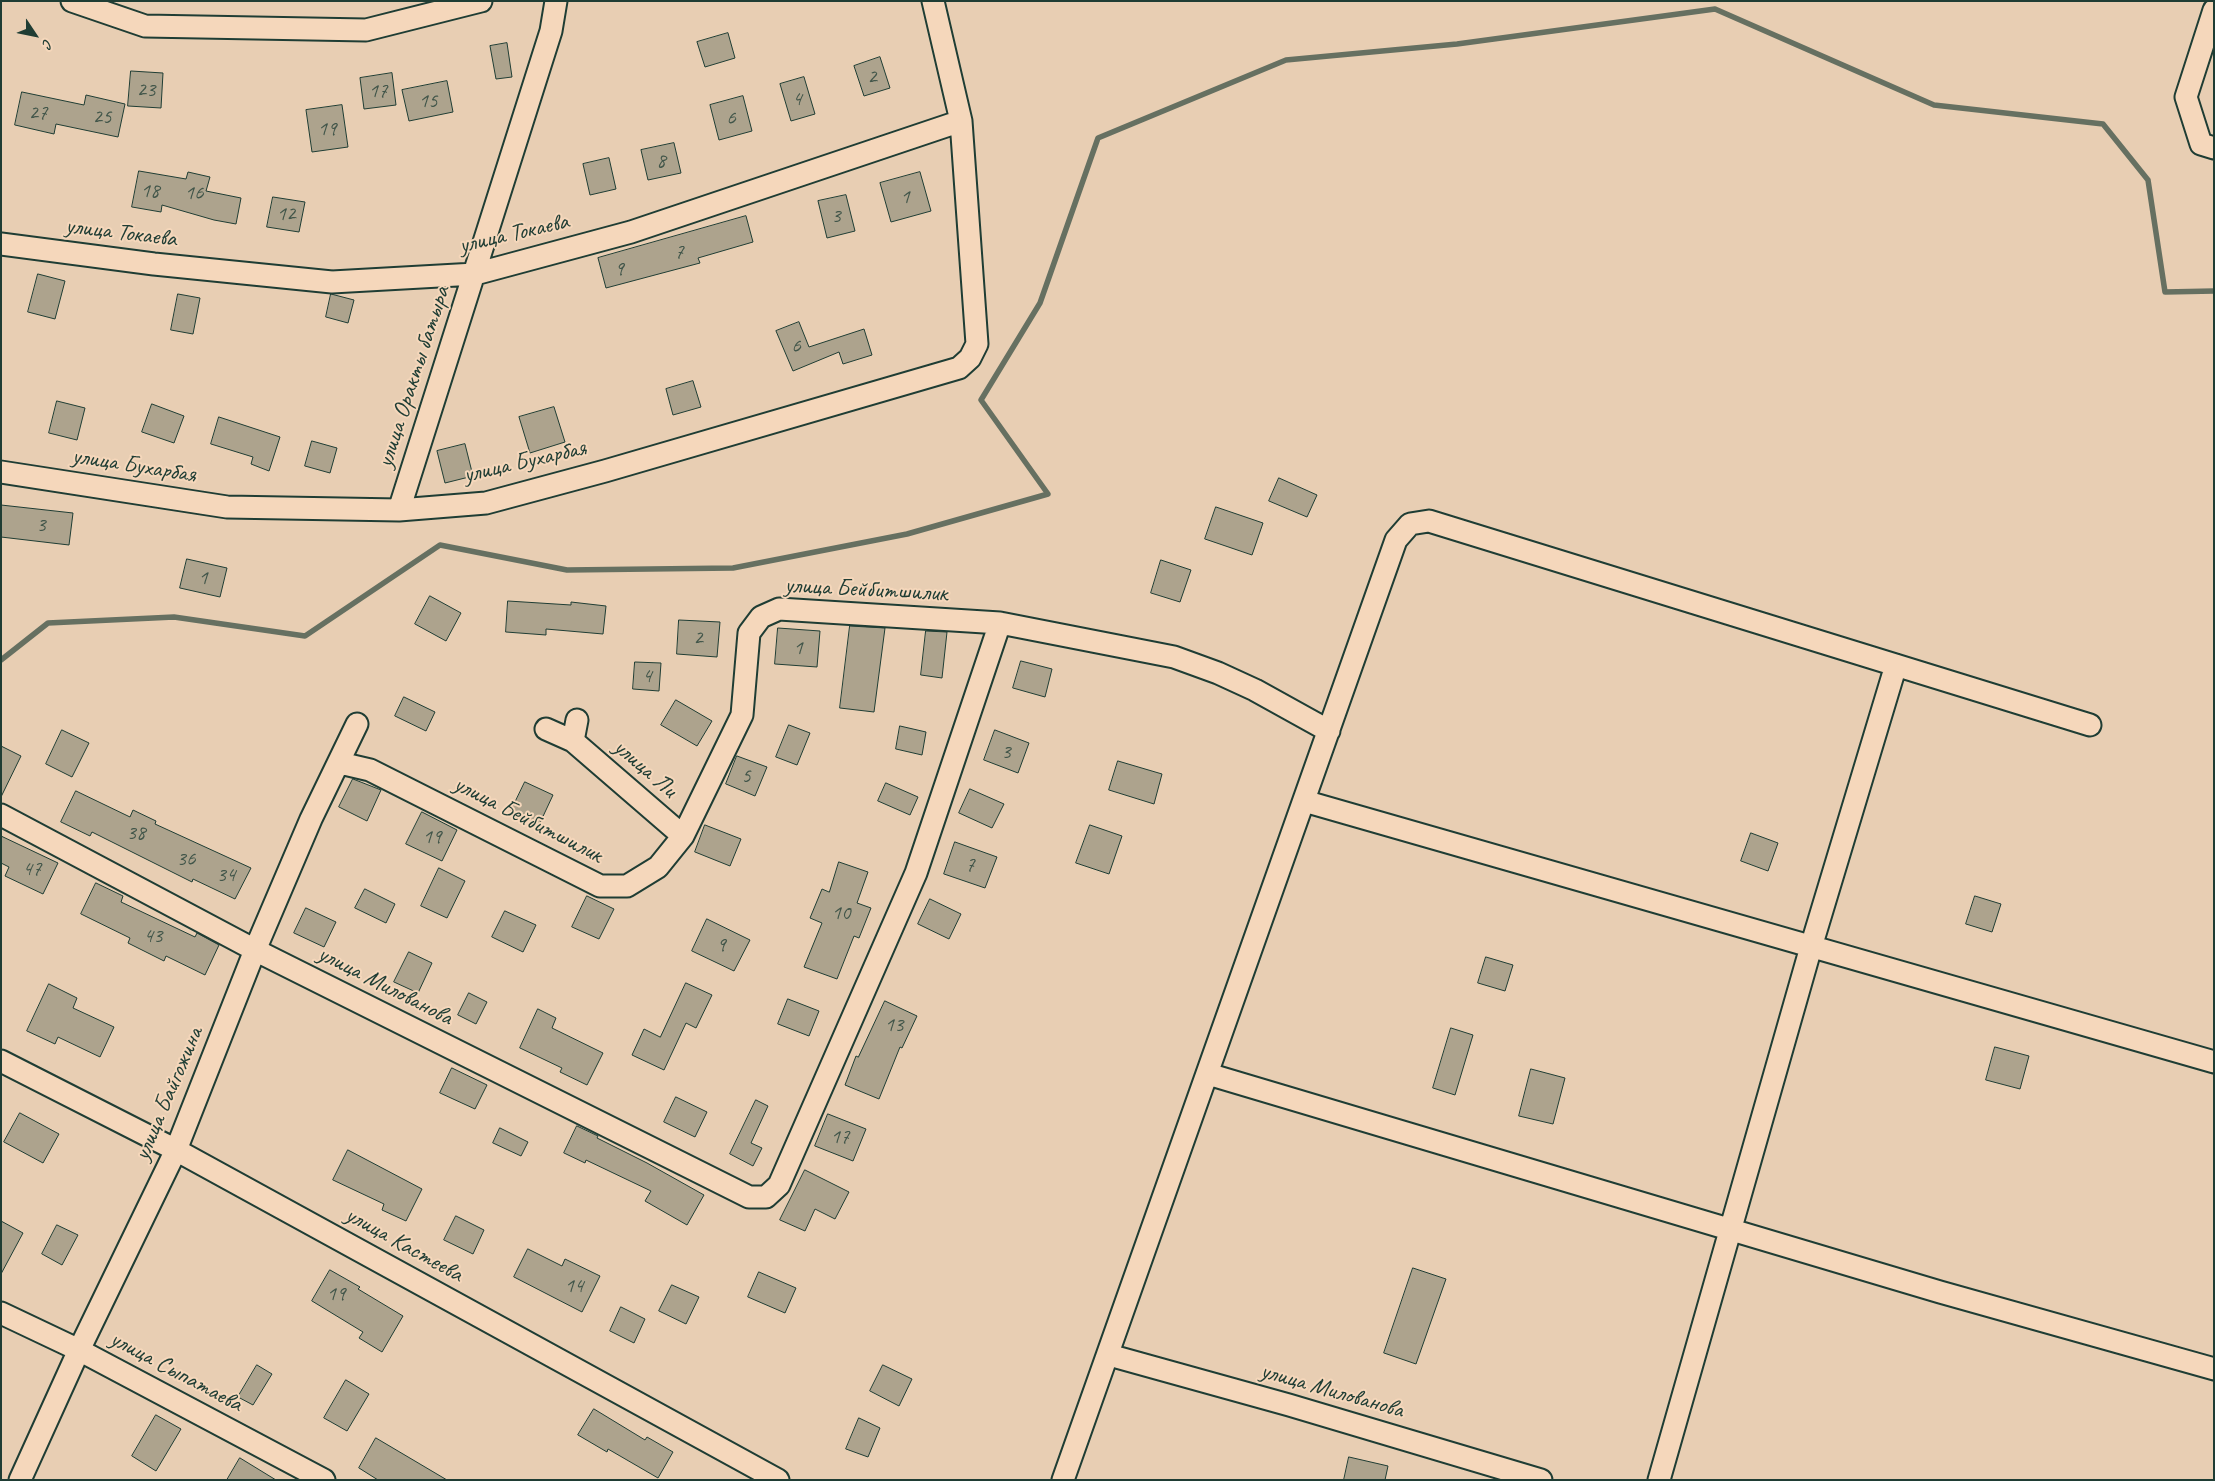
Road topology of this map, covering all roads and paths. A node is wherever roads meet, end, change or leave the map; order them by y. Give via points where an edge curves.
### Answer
1 (72, 1) edge
2 (481, 1) edge
3 (556, 1) edge
4 (933, 1) edge
5 (2214, 10) edge
6 (961, 121) junction
7 (2207, 146) edge
8 (1, 244) edge
9 (474, 274) junction
10 (1, 472) edge
11 (399, 510) junction
12 (1000, 623) junction
13 (1896, 665) junction
14 (577, 720) dead end
15 (357, 724) dead end
16 (2090, 725) dead end
17 (546, 729) dead end
18 (1328, 732) junction
19 (572, 741) junction
20 (340, 763) junction
21 (1304, 801) junction
22 (1, 816) edge
23 (683, 836) junction
24 (1811, 947) junction
25 (255, 950) junction
26 (1, 1061) edge
27 (2214, 1062) edge
28 (1208, 1074) junction
29 (176, 1150) junction
30 (1730, 1230) junction
31 (1, 1313) edge
32 (79, 1350) junction
33 (1109, 1355) junction
34 (2214, 1369) edge
35 (20, 1480) edge
36 (324, 1480) edge
37 (778, 1480) edge
38 (1063, 1480) edge
39 (1541, 1480) edge
40 (1659, 1480) edge

1 - 2 street via 145,26 366,30
3 - 9 street, улица Оракты батыра via 550,31
4 - 6 street
5 - 7 street via 2186,97
6 - 9 street, улица Токаева via 631,232
6 - 11 street, улица Бухарбая via 977,344 970,358 959,368 486,503
8 - 9 street, улица Токаева via 332,282
9 - 11 street, улица Оракты батыра
10 - 11 street, улица Бухарбая via 227,507
12 - 18 street, улица Бейбитшилик via 1174,657 1218,672 1255,690
12 - 23 street, улица Бейбитшилик via 779,609 761,616 749,633 742,716
12 - 25 street, улица Милованова via 916,873 779,1185 766,1197 749,1197
13 - 16 street
13 - 18 street via 1429,521 1410,524 1396,540
13 - 24 street
14 - 19 street
15 - 20 street, улица Байгожина
17 - 19 street, улица Ли
18 - 21 street
19 - 23 street, улица Ли
20 - 23 street, улица Бейбитшилик via 370,770 600,886 627,886 658,867
20 - 25 street, улица Байгожина via 311,819
21 - 24 street
21 - 28 street
22 - 25 street, улица Милованова
24 - 27 street
24 - 30 street
25 - 29 street, улица Байгожина
26 - 29 street, улица Кастеева
28 - 30 street
28 - 33 street
29 - 32 street, улица Байгожина
29 - 37 street, улица Кастеева
30 - 34 street
30 - 40 street
31 - 32 street, улица Сыпатаева
32 - 35 street, улица Байгожина
32 - 36 street, улица Сыпатаева
33 - 38 street
33 - 39 street, улица Милованова

